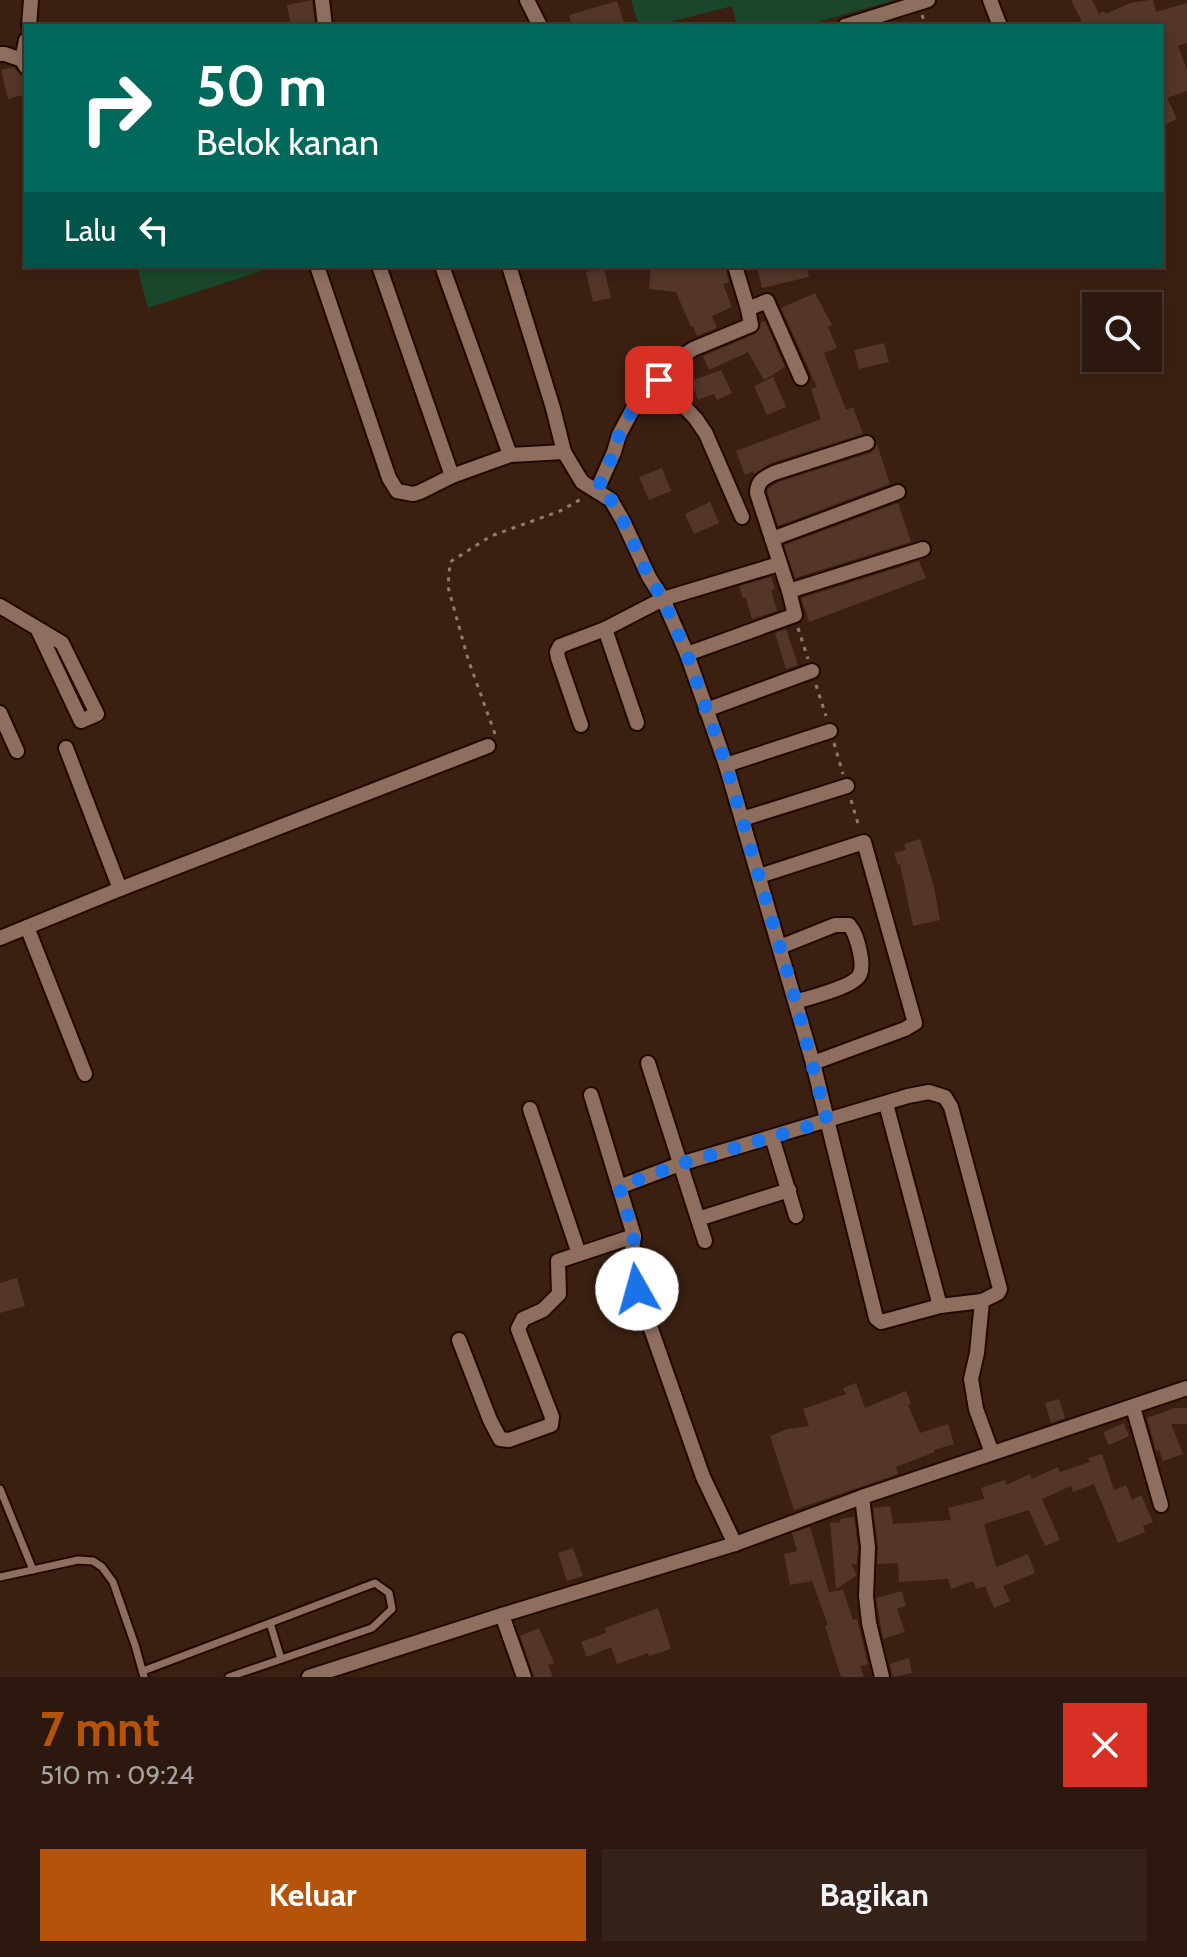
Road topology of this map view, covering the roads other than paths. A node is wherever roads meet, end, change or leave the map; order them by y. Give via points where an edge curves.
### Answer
1 (31, 0) edge
2 (322, 0) edge
3 (527, 0) edge
4 (928, 0) edge
5 (990, 0) edge
6 (29, 24) edge
7 (325, 24) edge
8 (539, 24) edge
9 (851, 24) edge
10 (999, 24) edge
11 (0, 54) edge
12 (24, 63) edge
13 (318, 268) edge
14 (380, 268) edge
15 (443, 268) edge
16 (510, 268) edge
17 (736, 268) edge
18 (748, 309) junction
19 (801, 378) dead end
20 (659, 380) junction
21 (867, 443) dead end
22 (564, 452) junction
23 (510, 455) junction
24 (452, 476) junction
25 (597, 490) junction
26 (898, 492) dead end
27 (742, 517) dead end
28 (772, 539) junction
29 (923, 549) dead end
30 (779, 564) junction
31 (789, 591) junction
32 (663, 599) junction
33 (0, 606) edge
34 (605, 629) junction
35 (38, 630) junction
36 (687, 654) junction
37 (812, 671) dead end
38 (706, 710) junction
39 (0, 713) edge
40 (637, 723) dead end
41 (581, 725) dead end
42 (830, 731) dead end
43 (488, 746) road end
44 (66, 748) dead end
45 (17, 751) dead end
46 (726, 765) junction
47 (847, 786) dead end
48 (742, 819) junction
49 (759, 876) junction
50 (120, 889) junction
51 (27, 927) junction
52 (0, 938) edge
53 (780, 947) junction
54 (796, 1002) junction
55 (648, 1063) dead end
56 (813, 1063) junction
57 (85, 1074) dead end
58 (591, 1095) dead end
59 (886, 1104) junction
60 (530, 1109) dead end
61 (827, 1121) junction
62 (772, 1137) junction
63 (680, 1164) junction
64 (619, 1187) junction
65 (789, 1190) junction
66 (796, 1216) dead end
67 (698, 1219) junction
68 (634, 1236) junction
69 (705, 1241) dead end
70 (579, 1254) junction
71 (982, 1301) junction
72 (940, 1306) junction
73 (459, 1340) dead end
74 (1187, 1388) edge
75 (1133, 1407) junction
76 (992, 1453) junction
77 (0, 1489) edge
78 (862, 1497) junction
79 (1161, 1505) dead end
80 (735, 1544) junction
81 (33, 1570) junction
82 (0, 1577) edge
83 (502, 1615) junction
84 (270, 1623) junction
85 (281, 1659) junction
86 (143, 1674) edge
87 (229, 1677) edge
88 (309, 1677) edge
89 (524, 1677) edge
90 (882, 1677) edge

1 - 6 street
2 - 7 street
3 - 8 street
4 - 9 street
5 - 10 street
11 - 12 street
13 - 24 street via 393,487 413,494
14 - 24 street
15 - 23 street
16 - 22 street
17 - 18 street
18 - 19 street via 767,301
18 - 20 street via 751,325 693,349
20 - 25 street via 635,405
20 - 27 street via 706,434
21 - 28 street via 762,479 757,493
22 - 23 street
22 - 25 street via 582,482
23 - 24 street
25 - 32 street via 611,500
26 - 28 street
28 - 30 street
29 - 31 street
30 - 31 street
30 - 32 street
31 - 36 street via 795,615
32 - 34 street
32 - 36 street
33 - 35 street
34 - 40 street
34 - 41 street via 558,649
35 - 35 street via 62,643 97,714 81,721
36 - 38 street
37 - 38 street
38 - 46 street
39 - 45 street
42 - 46 street
43 - 50 street
44 - 50 street
46 - 48 street
47 - 48 street
48 - 49 street
49 - 53 street
49 - 56 street via 864,842 915,1023
50 - 51 street
51 - 52 street
51 - 57 street
53 - 54 street
53 - 54 street via 835,925 849,925 855,933 861,954 859,977
54 - 56 street
55 - 63 street
56 - 61 street
58 - 64 street
59 - 61 street
59 - 71 street via 929,1092 949,1103 1000,1289
59 - 72 street
60 - 70 street
61 - 62 street
61 - 72 street via 878,1321
62 - 63 street
62 - 65 street
63 - 64 street
63 - 67 street
64 - 68 street
65 - 66 street
65 - 67 street
67 - 69 street
68 - 70 street
68 - 80 street via 631,1257 637,1289 703,1477
70 - 73 street via 558,1261 559,1294 543,1310 523,1319 518,1329 551,1425 500,1439
71 - 72 street
71 - 76 street via 971,1379
74 - 75 street
75 - 76 street
75 - 79 street
76 - 78 street
77 - 81 lane
78 - 80 street
78 - 90 street via 869,1623
80 - 83 street
81 - 82 lane
81 - 86 lane via 78,1560 102,1567 113,1582
83 - 88 street
83 - 89 street
84 - 85 lane
84 - 85 lane via 375,1583 389,1593 392,1609 372,1628
84 - 86 lane
85 - 87 lane

